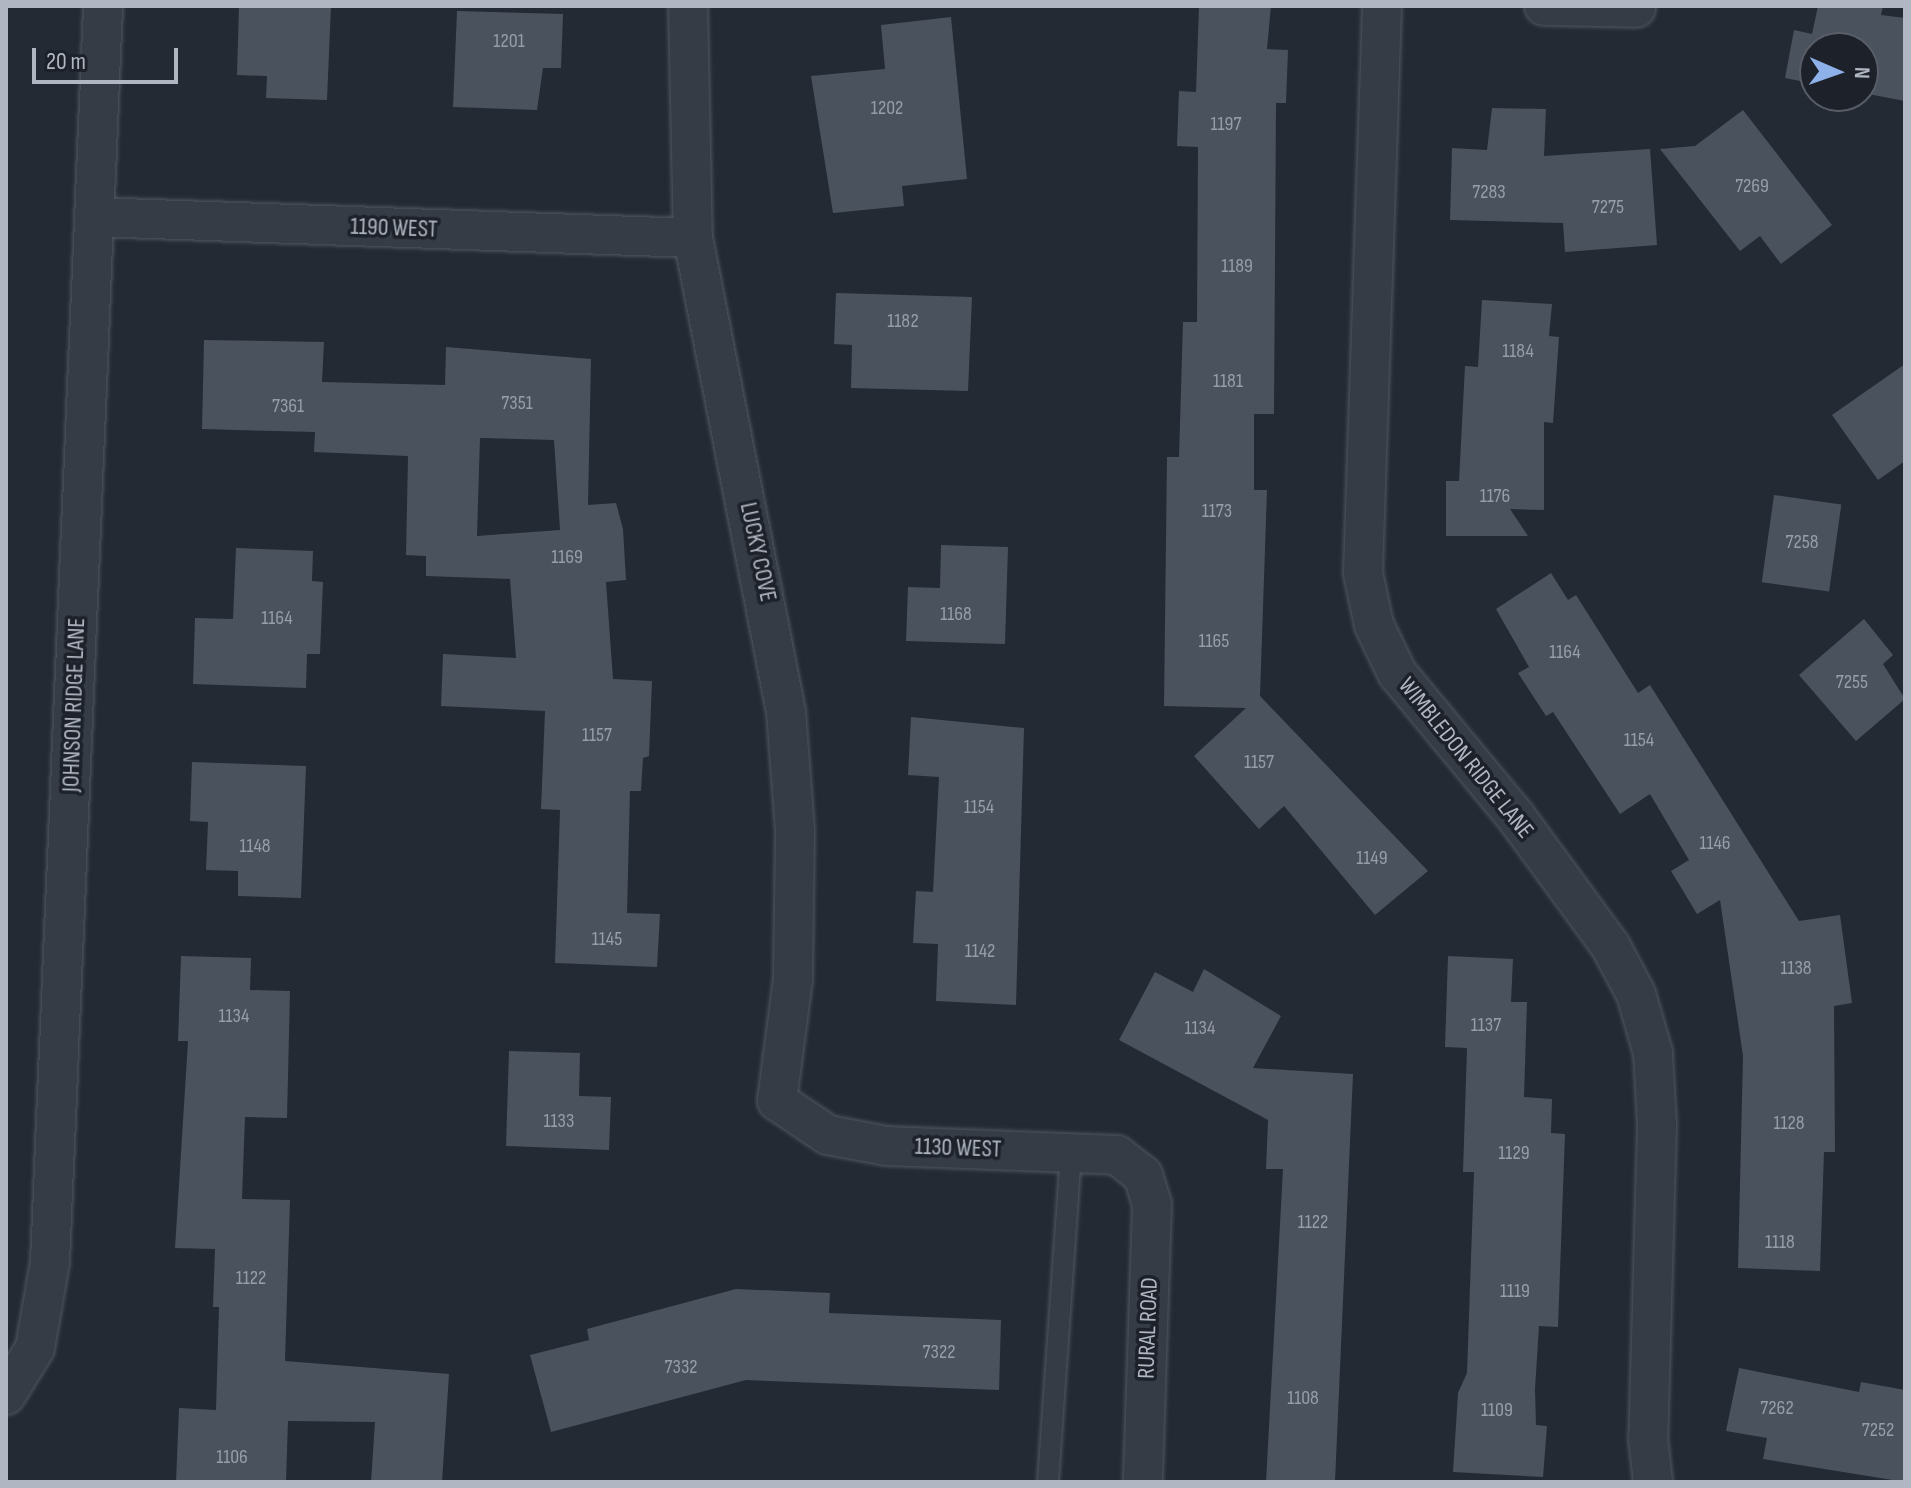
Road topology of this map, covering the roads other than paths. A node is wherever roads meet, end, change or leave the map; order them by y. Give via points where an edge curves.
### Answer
1 (103, 6) edge
2 (688, 6) edge
3 (1382, 6) edge
4 (1544, 6) edge
5 (1636, 8) dead end
6 (94, 217) junction
7 (693, 238) junction
8 (777, 1101) joint
9 (1071, 1151) junction
10 (1143, 1175) joint
11 (6, 1395) edge
12 (1048, 1482) edge
13 (1143, 1482) edge
14 (1653, 1482) edge

1 - 6 street, JOHNSON RIDGE LANE
2 - 7 street, LUCKY COVE
3 - 14 street, WIMBLEDON RIDGE LANE via 1363,573 1374,625 1397,673 1516,817 1636,994 1653,1053 1657,1125 1648,1438
4 - 5 street
6 - 7 street, 1190 WEST
6 - 11 street, JOHNSON RIDGE LANE via 50,1262 35,1348
7 - 8 street, LUCKY COVE via 786,711 795,832 793,979
8 - 9 street, 1130 WEST via 828,1135 886,1146
9 - 10 street, 1130 WEST via 1117,1155
9 - 12 lane
10 - 13 street, RURAL ROAD via 1152,1205

